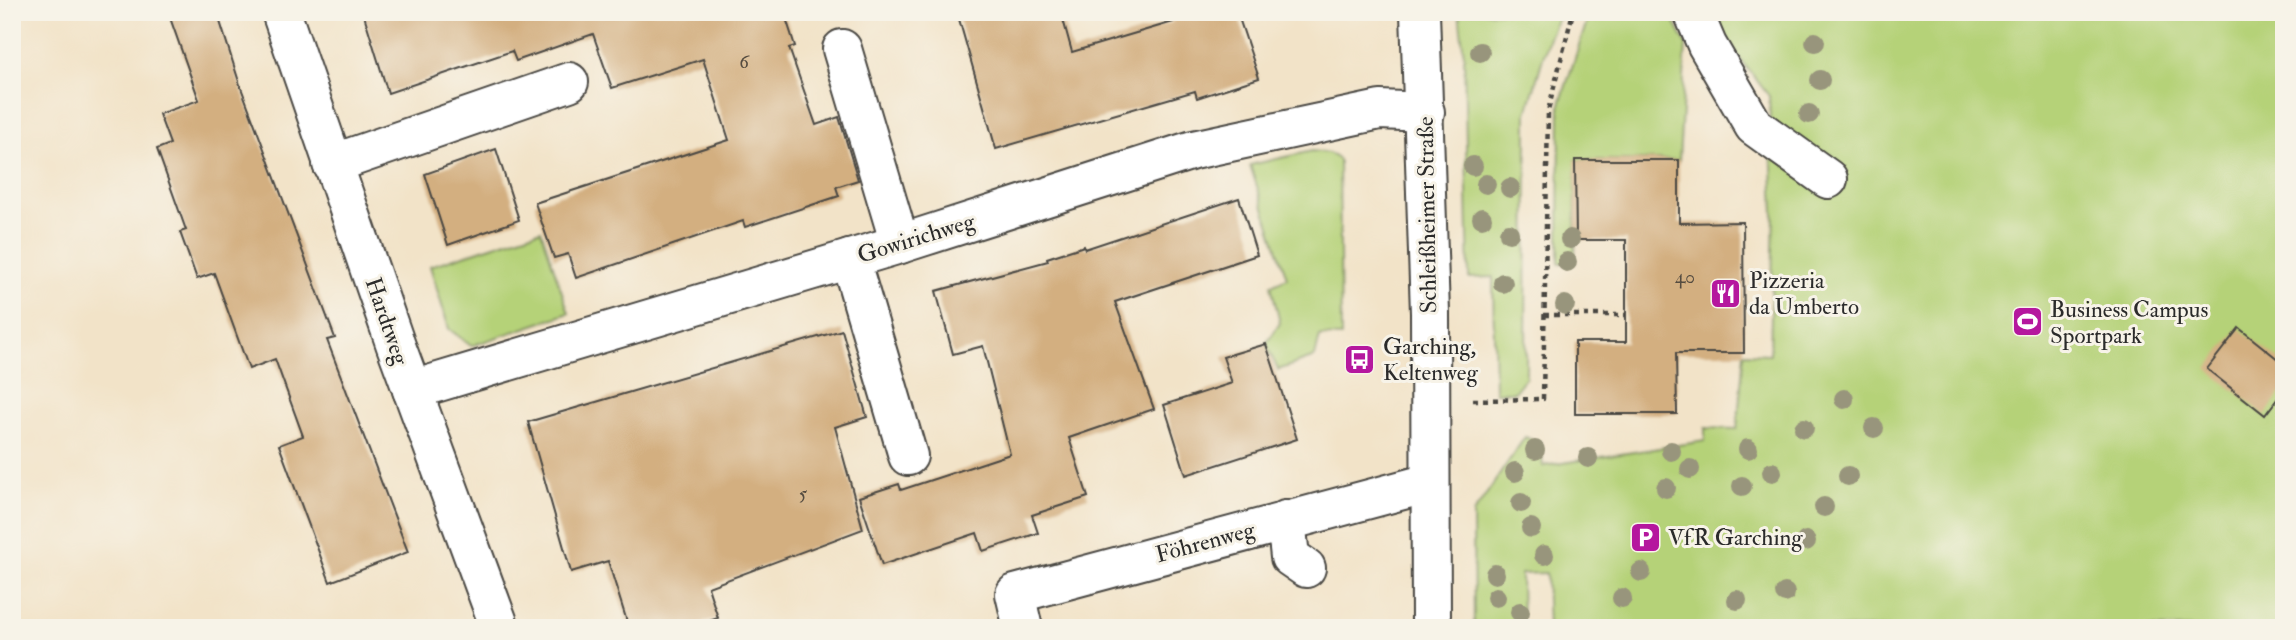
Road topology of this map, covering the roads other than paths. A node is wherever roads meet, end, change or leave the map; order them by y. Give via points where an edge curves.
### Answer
1 (281, 12) edge
2 (1420, 12) edge
3 (1693, 12) edge
4 (842, 49) dead end
5 (569, 82) dead end
6 (1424, 112) junction
7 (332, 163) junction
8 (1828, 179) dead end
9 (900, 244) junction
10 (850, 259) junction
11 (412, 390) junction
12 (908, 456) dead end
13 (1429, 483) junction
14 (1286, 520) junction
15 (1306, 568) dead end
16 (500, 628) edge
17 (1023, 628) edge
18 (1430, 628) edge

1 - 7 street, Hardtweg
2 - 6 street, Schleißheimer Straße
3 - 8 street via 1754,126
4 - 9 street
5 - 7 street
6 - 9 street, Gowirichweg via 1380,110 1193,150
6 - 13 street, Schleißheimer Straße
7 - 11 street, Hardtweg
9 - 10 street, Gowirichweg
10 - 11 street, Gowirichweg
10 - 12 street
11 - 16 street, Hardtweg
13 - 14 street, Föhrenweg
13 - 18 street, Schleißheimer Straße
14 - 15 street via 1290,557
14 - 17 street, Föhrenweg via 1015,594

